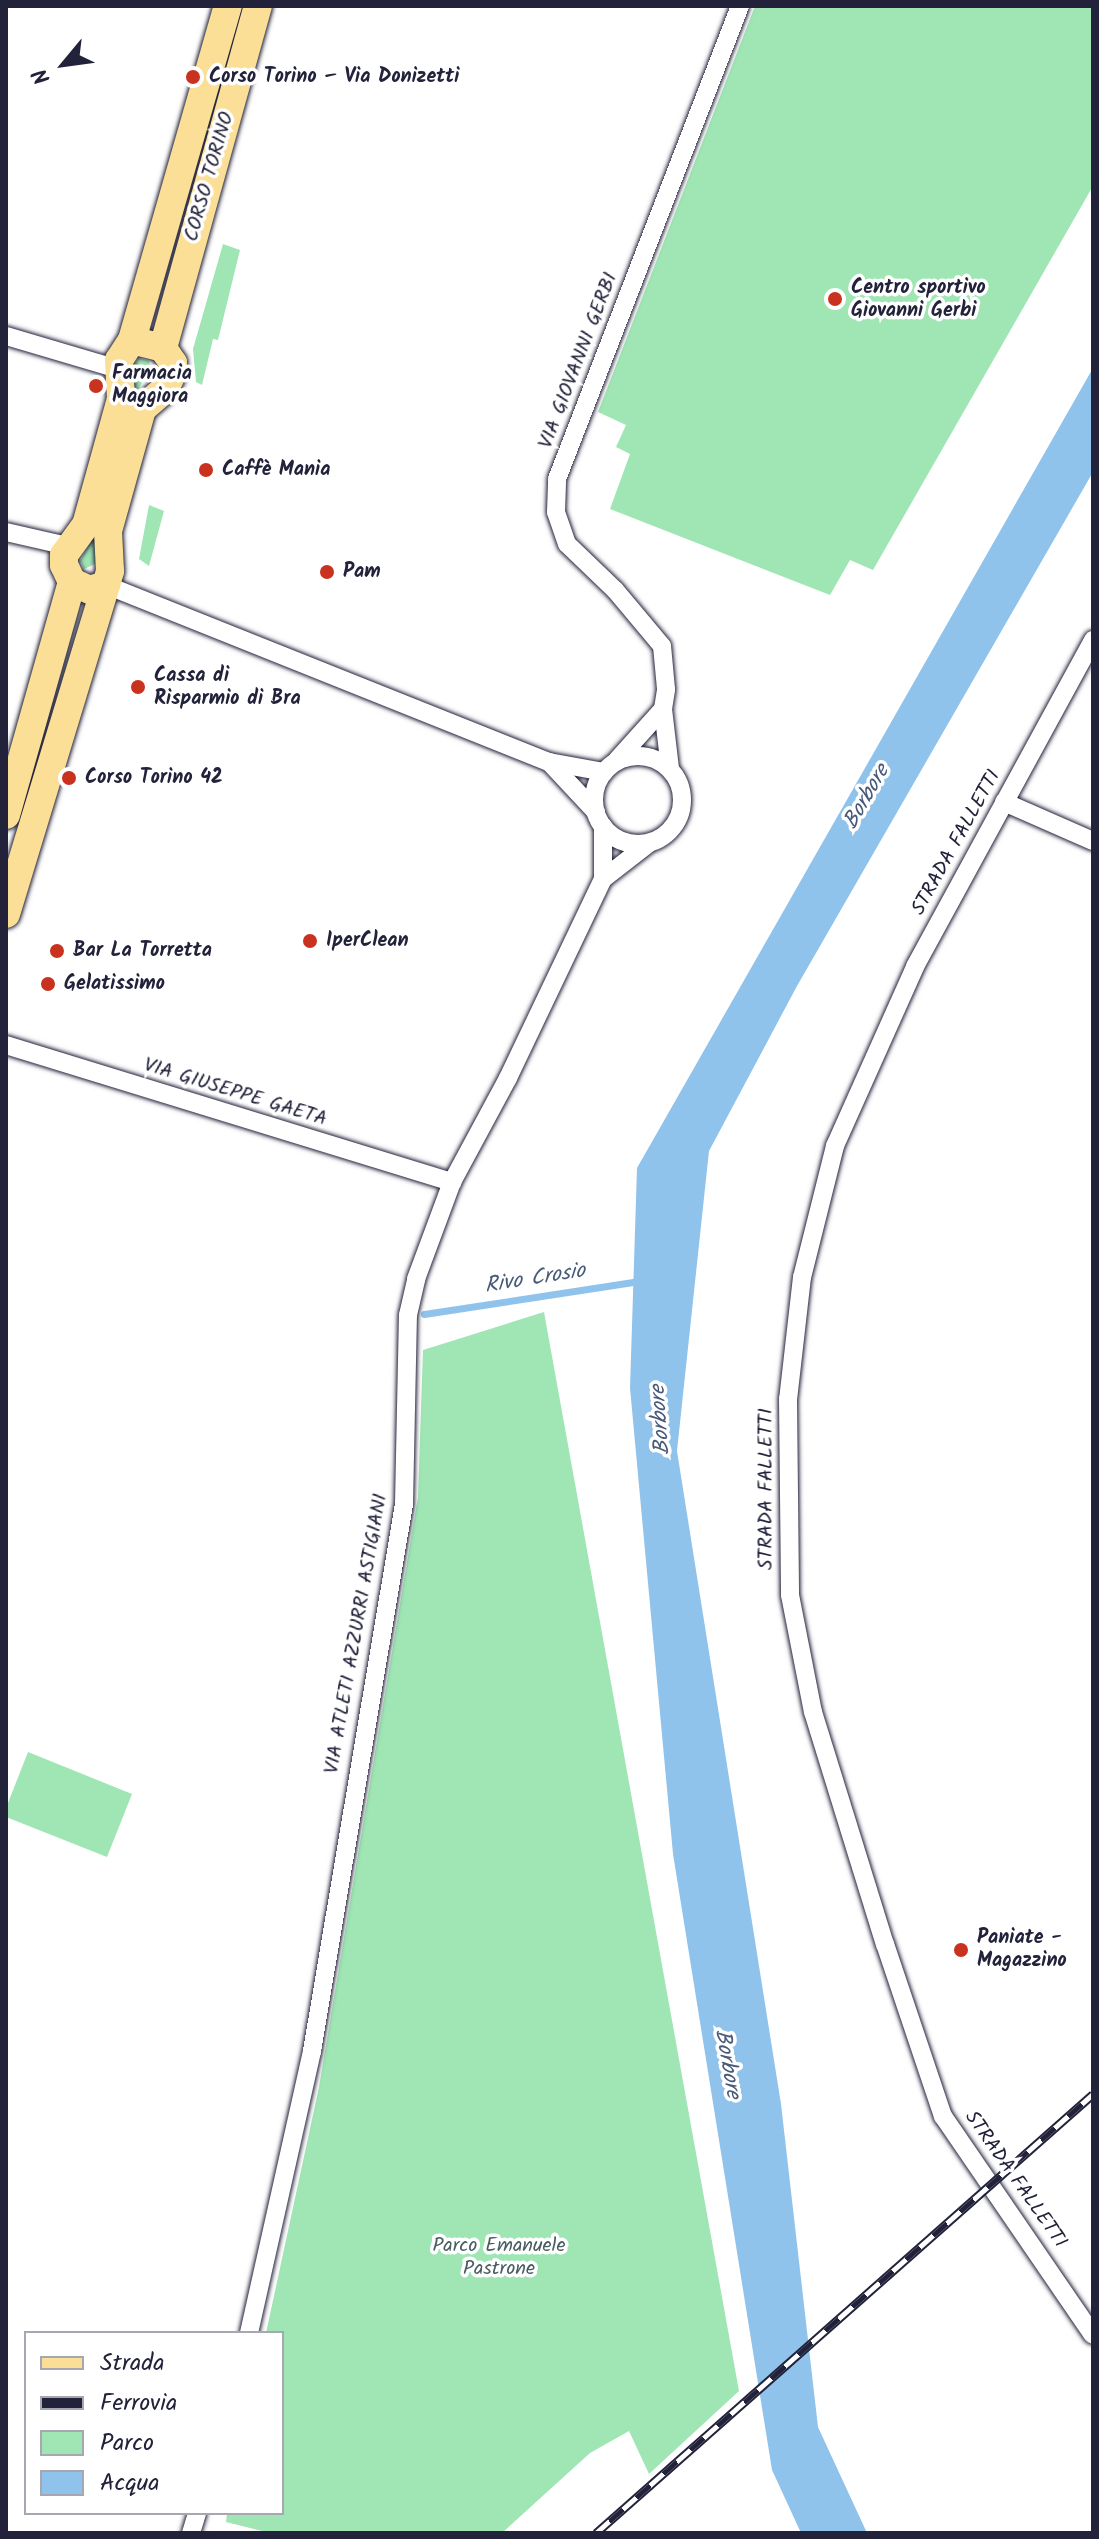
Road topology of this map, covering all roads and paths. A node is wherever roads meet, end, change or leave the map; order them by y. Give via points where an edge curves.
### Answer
1 (228, 6) edge
2 (258, 6) edge
3 (740, 6) edge
4 (6, 336) edge
5 (132, 340) junction
6 (163, 348) junction
7 (118, 369) junction
8 (6, 532) edge
9 (67, 546) junction
10 (72, 582) junction
11 (106, 585) junction
12 (1093, 640) edge
13 (663, 709) junction
14 (549, 762) junction
15 (609, 767) junction
16 (670, 769) junction
17 (1004, 802) junction
18 (6, 815) edge
19 (600, 819) junction
20 (1093, 841) edge
21 (649, 843) junction
22 (603, 879) junction
23 (6, 914) edge
24 (6, 1045) edge
25 (452, 1182) junction
26 (249, 2331) edge
27 (1093, 2335) edge

1 - 5 main road, CORSO TORINO
2 - 6 main road, CORSO TORINO
3 - 13 street, VIA GIOVANNI GERBI via 557,479 556,512 567,544 625,600 662,646
4 - 7 street
5 - 6 main road
5 - 7 main road, CORSO TORINO
6 - 11 main road, CORSO TORINO via 173,372 165,389 142,409 108,531
7 - 9 main road, CORSO TORINO via 121,399 86,525
8 - 9 street
9 - 10 main road via 64,565
10 - 11 main road via 90,590
10 - 18 main road
11 - 14 street
11 - 23 main road, CORSO TORINO
12 - 17 street, STRADA FALLETTI
13 - 15 street
13 - 16 street, VIA GIOVANNI GERBI
14 - 15 street
14 - 19 street
15 - 16 street via 637,756
15 - 19 street via 594,798
16 - 21 street via 682,793 678,818
17 - 20 street
17 - 27 street, STRADA FALLETTI via 915,967 835,1146 802,1277 790,1384 790,1595 813,1712 943,2116
19 - 21 street via 624,841
19 - 22 street, VIA ATLETI AZZURRI ASTIGIANI
21 - 22 street, VIA ATLETI AZZURRI ASTIGIANI
22 - 25 street, VIA ATLETI AZZURRI ASTIGIANI
24 - 25 street, VIA GIUSEPPE GAETA
25 - 26 street, VIA ATLETI AZZURRI ASTIGIANI via 408,1315 404,1504 312,2051

